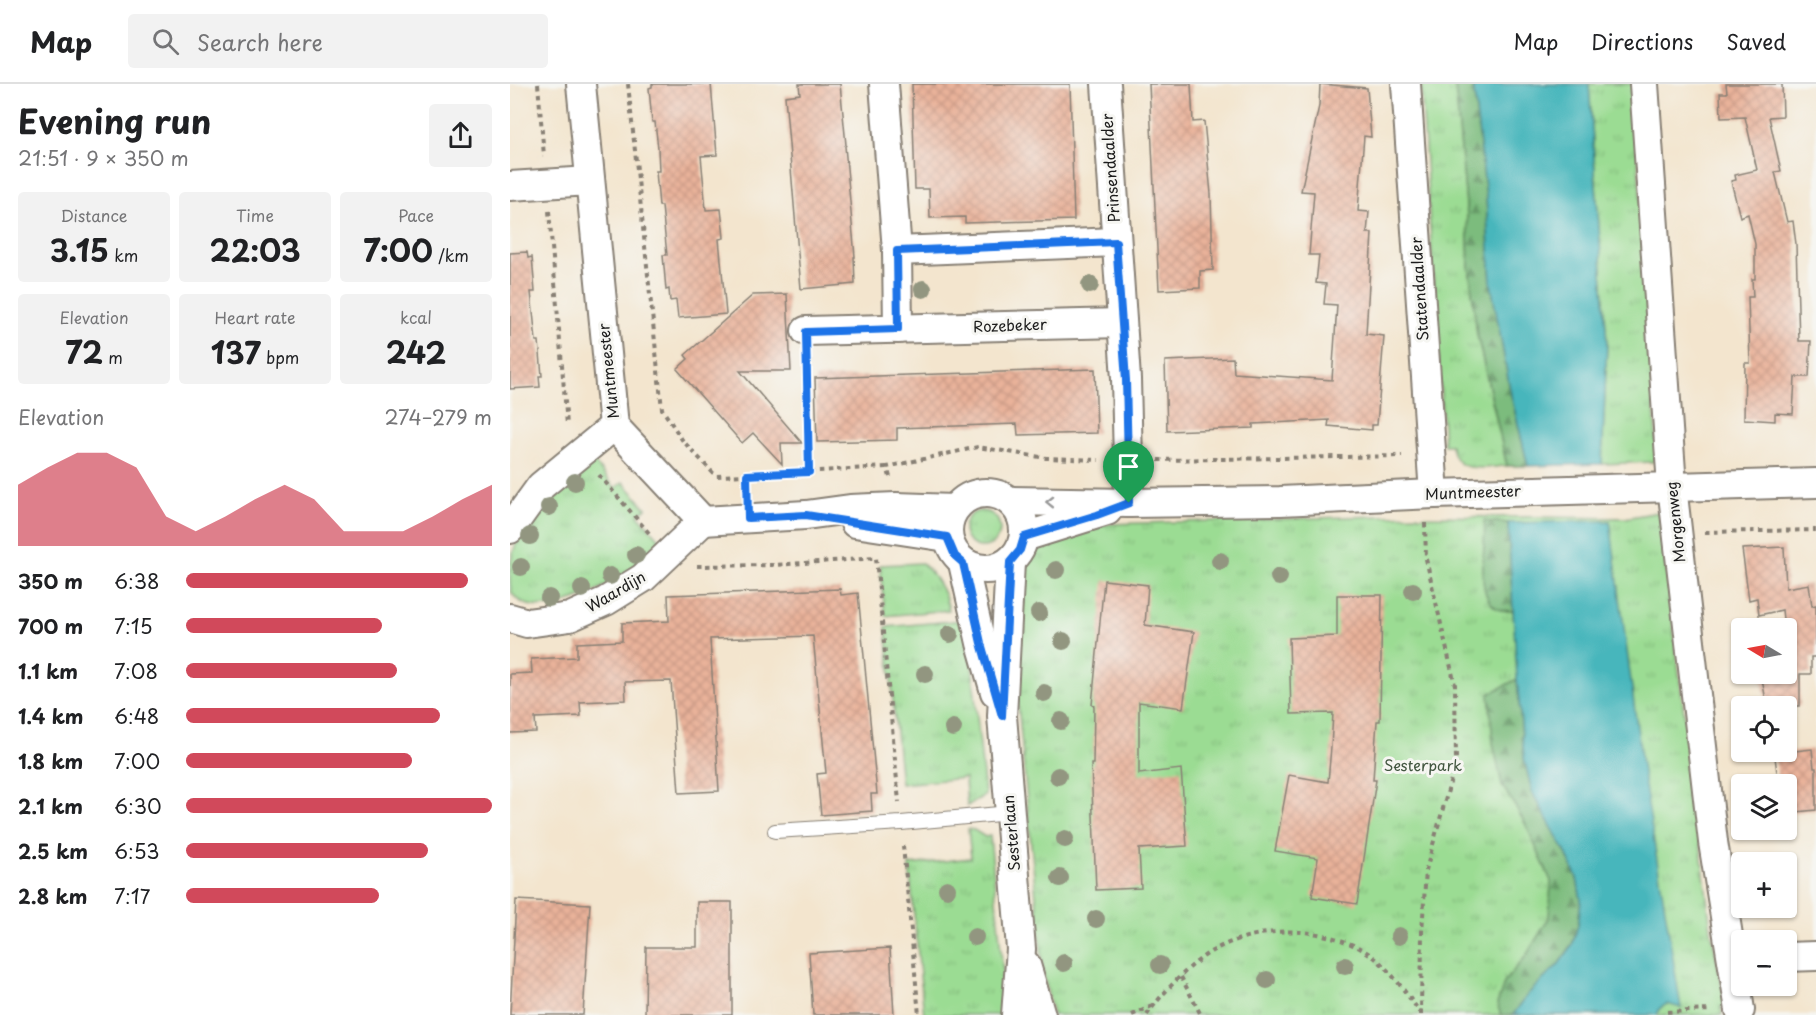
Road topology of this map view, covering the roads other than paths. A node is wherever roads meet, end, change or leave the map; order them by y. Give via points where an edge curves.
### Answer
1 (580, 84) edge
2 (884, 84) edge
3 (1106, 84) edge
4 (1406, 84) edge
5 (1644, 84) edge
6 (590, 181) junction
7 (510, 186) edge
8 (1116, 242) junction
9 (897, 251) junction
10 (1122, 323) junction
11 (898, 329) junction
12 (806, 332) road end
13 (614, 426) junction
14 (1816, 483) edge
15 (1672, 486) junction
16 (1434, 494) junction
17 (1011, 501) junction
18 (1129, 503) junction
19 (954, 509) junction
20 (806, 515) junction
21 (703, 521) junction
22 (510, 529) edge
23 (947, 537) junction
24 (1024, 537) junction
25 (1010, 562) junction
26 (963, 563) junction
27 (510, 618) edge
28 (1002, 716) junction
29 (1010, 813) junction
30 (775, 831) dead end
31 (1731, 933) edge
32 (1022, 949) junction
33 (1816, 956) edge
34 (1797, 957) edge
35 (1738, 996) edge
36 (1739, 1009) road end
37 (1016, 1015) edge
38 (1041, 1015) edge

1 - 6 street, Muntmeester
2 - 9 street
3 - 8 street, Prinsendaalder
4 - 16 street, Statendaalder
5 - 15 street, Morgenweg
6 - 7 street
6 - 13 street, Muntmeester
8 - 9 street
8 - 10 street, Prinsendaalder
9 - 11 street
10 - 11 street, Rozebeker
10 - 18 street, Prinsendaalder
11 - 12 street, Rozebeker
13 - 21 street, Muntmeester
13 - 22 street via 541,486
14 - 15 street, Muntmeester
15 - 16 street, Muntmeester
15 - 31 street, Morgenweg via 1713,842
16 - 18 street, Muntmeester
18 -> 17 street, Muntmeester
17 - 19 street via 987,492 963,500
17 - 24 street via 1022,517
18 - 24 street, Muntmeester
19 - 20 street via 896,507
19 - 23 street
20 - 21 street
20 - 23 street
21 - 27 street, Waardijn via 643,578 606,601 570,617 527,623
23 - 26 street via 955,556
24 - 25 street
25 - 26 street via 987,570
25 - 28 street, Sesterlaan
26 - 28 street, Sesterlaan
28 - 29 street, Sesterlaan
29 - 30 lane
29 - 32 street, Sesterlaan
32 - 37 street, Sesterlaan
32 - 38 street, Sesterlaan
33 - 34 street
35 - 36 street, Morgenweg

